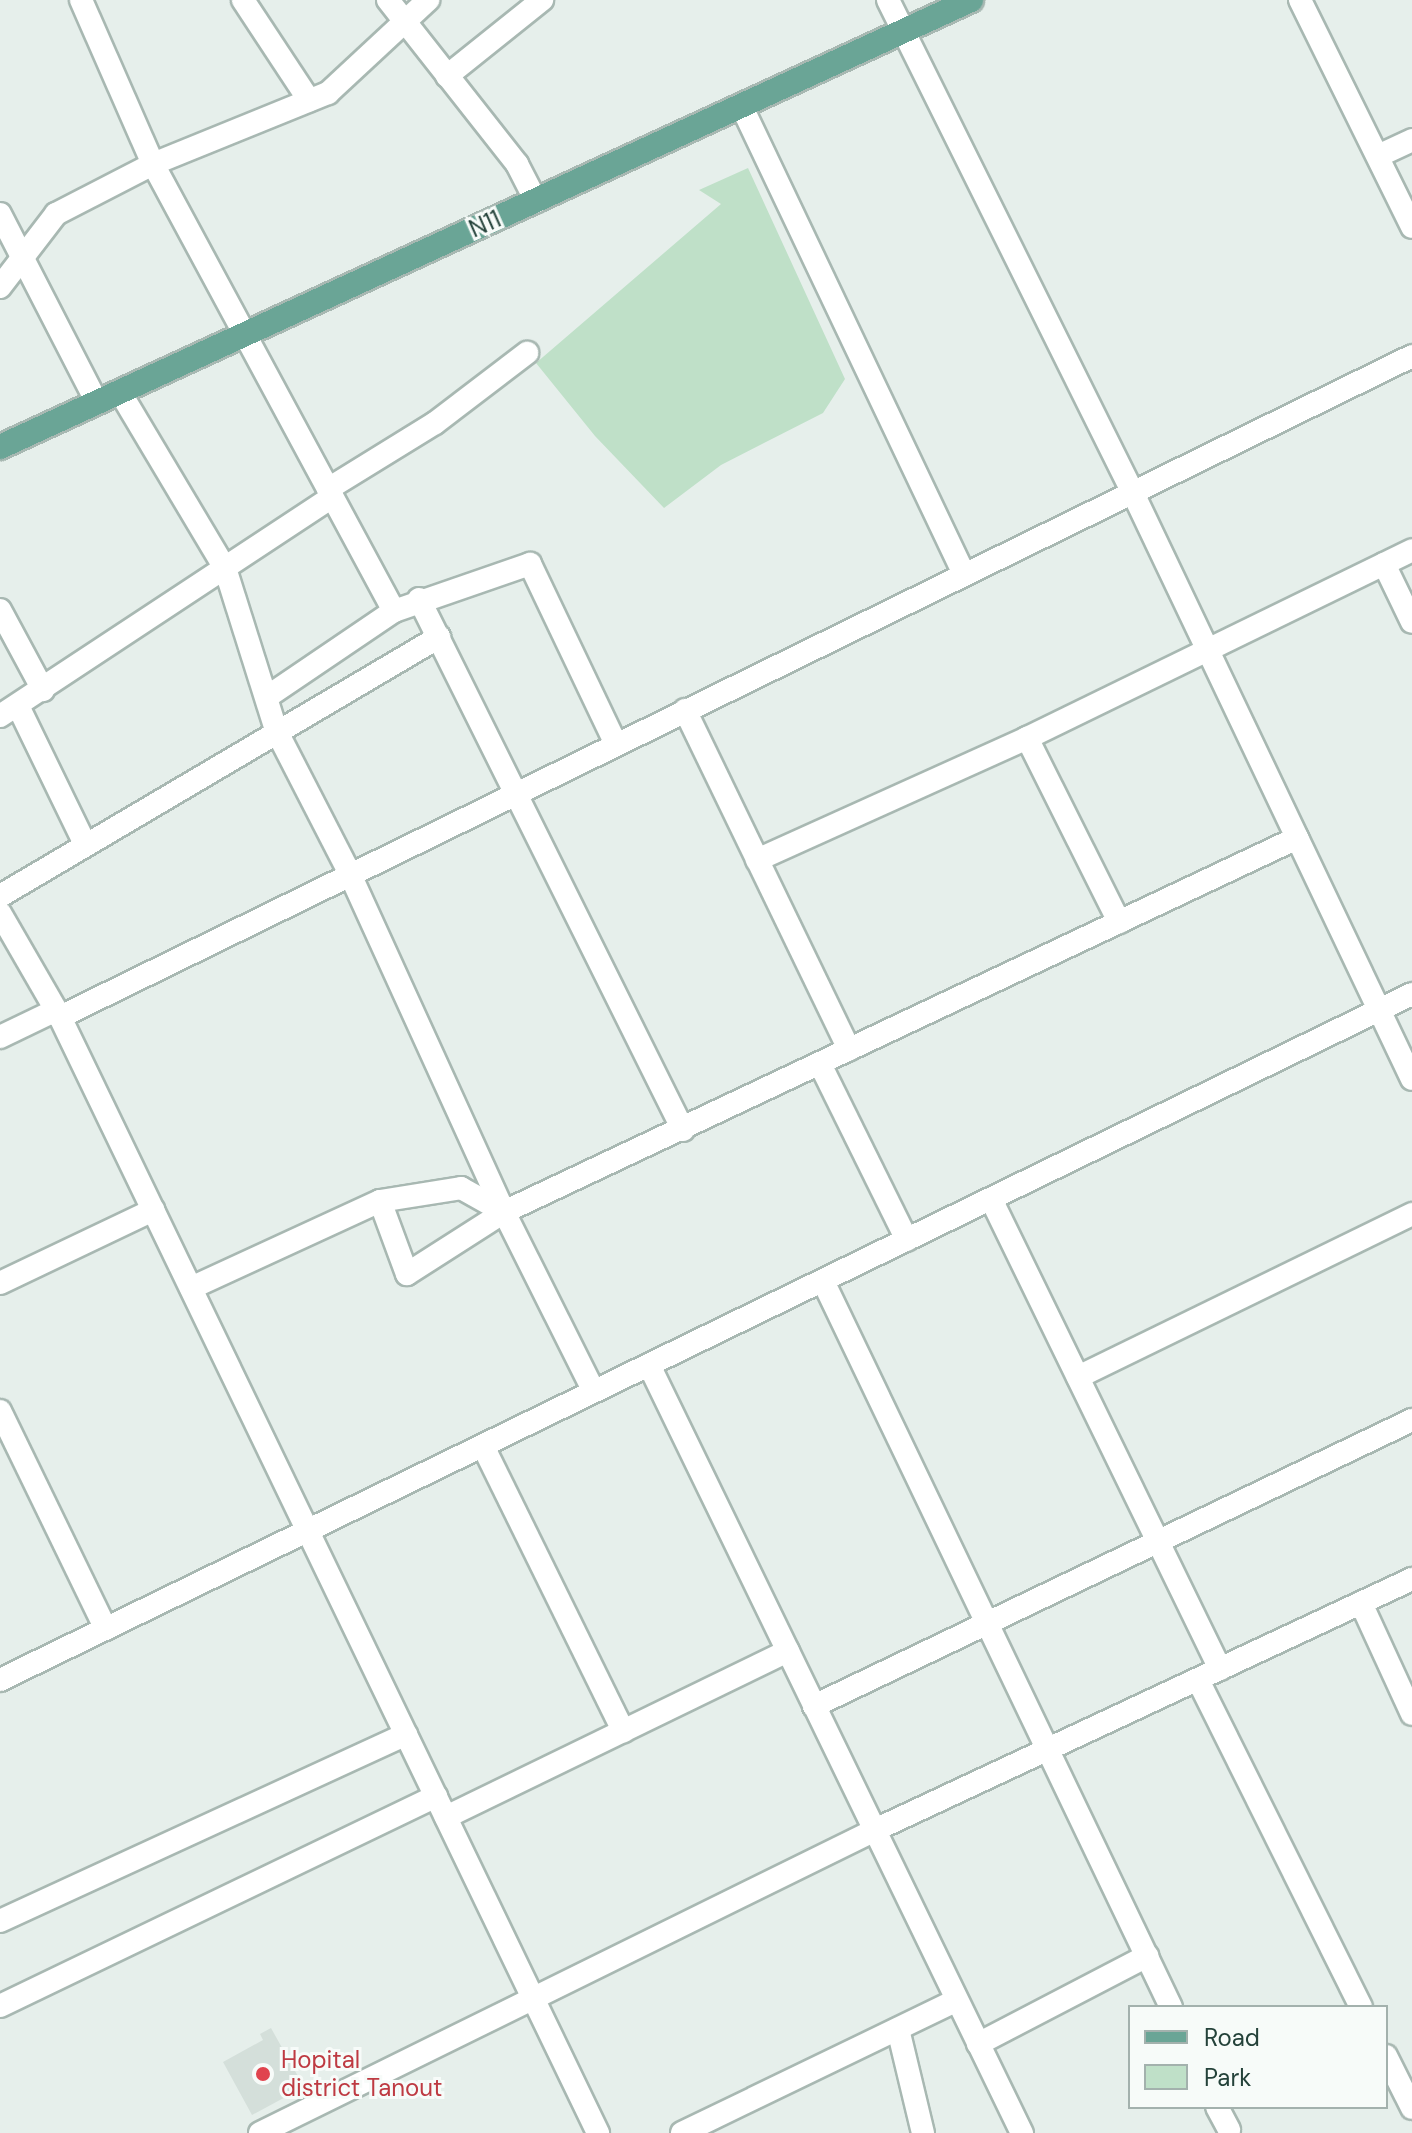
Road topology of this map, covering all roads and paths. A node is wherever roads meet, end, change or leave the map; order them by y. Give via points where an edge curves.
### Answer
1 (243, 0) edge
2 (388, 0) edge
3 (428, 0) edge
4 (542, 0) edge
5 (888, 0) edge
6 (971, 0) edge
7 (1300, 0) edge
8 (86, 2) edge
9 (406, 22) junction
10 (902, 32) junction
11 (447, 76) junction
12 (309, 100) junction
13 (741, 105) junction
14 (1412, 140) edge
15 (1378, 156) junction
16 (153, 164) junction
17 (536, 201) junction
18 (0, 214) edge
19 (1412, 227) edge
20 (25, 256) junction
21 (0, 287) edge
22 (245, 332) junction
23 (527, 353) dead end
24 (1412, 356) edge
25 (120, 392) junction
26 (97, 403) junction
27 (0, 447) edge
28 (1132, 491) junction
29 (330, 493) junction
30 (1412, 550) edge
31 (1384, 564) junction
32 (225, 568) junction
33 (964, 574) junction
34 (419, 599) junction
35 (0, 610) edge
36 (394, 611) junction
37 (1412, 622) edge
38 (439, 637) junction
39 (1207, 652) junction
40 (43, 690) junction
41 (267, 697) junction
42 (685, 710) junction
43 (9, 711) edge
44 (276, 730) junction
45 (1027, 738) junction
46 (616, 744) junction
47 (517, 793) junction
48 (1297, 838) junction
49 (85, 844) junction
50 (757, 860) junction
51 (349, 872) junction
52 (0, 896) edge
53 (0, 913) edge
54 (1119, 922) junction
55 (1412, 994) edge
56 (1379, 1010) junction
57 (58, 1014) junction
58 (0, 1037) edge
59 (849, 1050) junction
60 (820, 1064) junction
61 (1412, 1079) edge
62 (683, 1130) junction
63 (991, 1199) junction
64 (380, 1201) junction
65 (153, 1210) junction
66 (504, 1212) junction
67 (1412, 1214) edge
68 (907, 1240) junction
69 (823, 1281) junction
70 (0, 1283) edge
71 (191, 1288) junction
72 (649, 1365) junction
73 (1078, 1377) junction
74 (593, 1390) junction
75 (1412, 1420) edge
76 (2, 1423) edge
77 (483, 1446) junction
78 (308, 1531) junction
79 (1158, 1541) junction
80 (1412, 1579) edge
81 (1361, 1603) junction
82 (990, 1625) junction
83 (106, 1629) junction
84 (788, 1651) junction
85 (1220, 1669) junction
86 (0, 1680) edge
87 (1198, 1680) junction
88 (814, 1706) junction
89 (1412, 1714) edge
90 (623, 1731) junction
91 (406, 1734) junction
92 (1050, 1749) junction
93 (441, 1806) junction
94 (875, 1830) junction
95 (0, 1921) edge
96 (1147, 1956) junction
97 (957, 2000) junction
98 (534, 2001) junction
99 (1170, 2005) edge
100 (1360, 2005) edge
101 (0, 2006) edge
102 (898, 2029) junction
103 (978, 2044) junction
104 (1388, 2060) edge
105 (1412, 2108) edge
106 (1218, 2109) edge
107 (1229, 2130) dead end
108 (260, 2133) edge
109 (598, 2133) edge
110 (682, 2133) edge
111 (923, 2133) edge
112 (1022, 2133) edge

1 - 12 street
2 - 9 street
3 - 9 street
4 - 11 street
5 - 10 street
6 - 10 main road, N11
7 - 15 street
8 - 16 street
9 - 11 street
9 - 12 street via 335,88
10 - 13 main road, N11
10 - 28 street
11 - 17 street via 517,164
12 - 16 street
13 - 17 main road, N11
13 - 33 street
14 - 15 street
15 - 19 street
16 - 20 street via 56,214
16 - 22 street
17 - 22 main road, N11
18 - 20 street
20 - 21 street
20 - 26 street
22 - 25 main road, N11
22 - 29 street
23 - 29 street
24 - 28 street
25 - 26 main road, N11
25 - 32 street
26 - 27 main road, N11
28 - 33 street
28 - 39 street
29 - 32 street
29 - 36 street
30 - 31 street
31 - 37 street
31 - 39 street
32 - 40 street
32 - 41 street
33 - 42 street
34 - 36 street
34 - 38 street
34 - 46 street via 530,564
35 - 40 street
36 - 41 street
38 - 44 street
38 - 47 street
39 - 45 street
39 - 48 street
40 - 43 street
41 - 44 street
42 - 46 street
42 - 50 street
43 - 49 street
44 - 49 street
44 - 51 street
45 - 50 street
45 - 54 street
46 - 47 street
47 - 51 street
47 - 62 street
48 - 54 street
48 - 56 street
49 - 52 street
50 - 59 street
51 - 57 street
51 - 66 street
53 - 57 street
54 - 59 street
55 - 56 street
56 - 61 street
56 - 63 street
57 - 58 street
57 - 65 street
59 - 60 street
60 - 62 street
60 - 68 street
62 - 66 street
63 - 68 street
63 - 73 street
64 - 66 street via 461,1188
64 - 66 street via 407,1274
64 - 71 street
65 - 70 street
65 - 71 street
66 - 74 street
67 - 73 street
68 - 69 street
69 - 72 street
69 - 82 street
71 - 78 street
72 - 74 street
72 - 84 street
73 - 79 street
74 - 77 street
75 - 79 street
76 - 83 street
77 - 78 street
77 - 90 street
78 - 83 street
78 - 91 street
79 - 82 street
79 - 85 street
80 - 81 street
81 - 85 street
81 - 89 street
82 - 88 street
82 - 92 street
83 - 86 street
84 - 88 street
84 - 90 street
85 - 87 street
87 - 92 street
87 - 100 street
88 - 94 street
90 - 93 street
91 - 93 street
91 - 95 street
92 - 94 street
92 - 96 street
93 - 98 street
93 - 101 street
94 - 97 street
94 - 98 street
96 - 99 street
96 - 103 street
97 - 102 street
97 - 103 street
98 - 108 street
98 - 109 street
102 - 110 street
102 - 111 street
103 - 112 street
104 - 105 street
106 - 107 street

